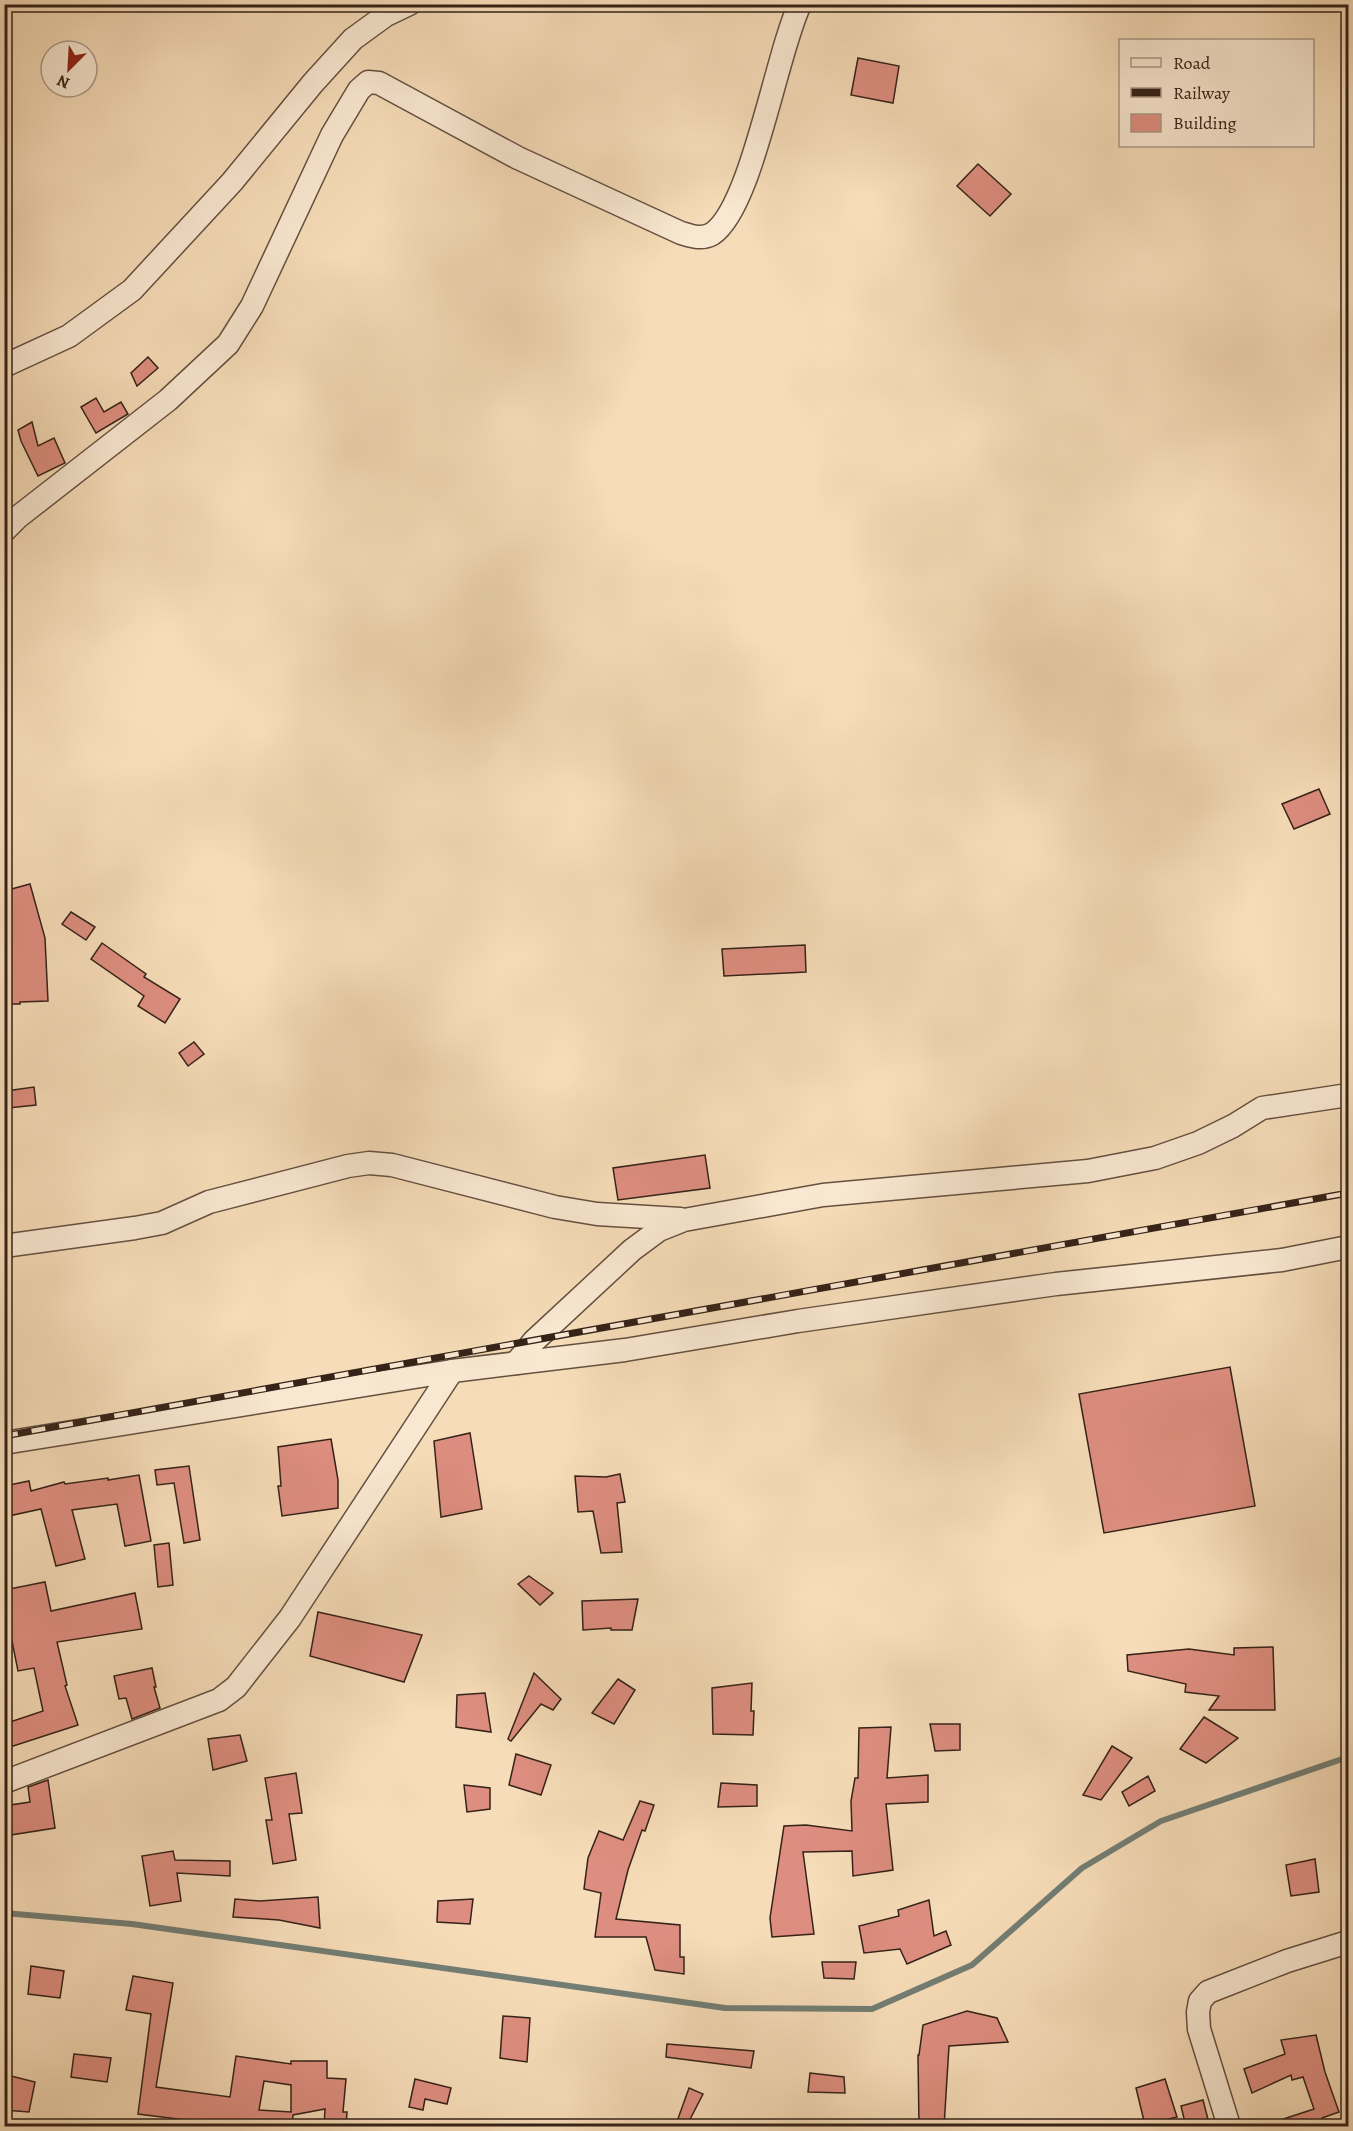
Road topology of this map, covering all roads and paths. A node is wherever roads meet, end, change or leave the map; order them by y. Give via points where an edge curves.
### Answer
1 (409, 4) edge
2 (800, 4) edge
3 (4, 366) edge
4 (4, 531) edge
5 (1348, 1095) edge
6 (684, 1220) junction
7 (4, 1246) edge
8 (1348, 1246) edge
9 (516, 1364) junction
10 (452, 1371) junction
11 (4, 1443) edge
12 (4, 1782) edge
13 (1348, 1942) edge
14 (1229, 2127) edge

1 - 3 street via 352,39 232,183 132,290 69,336
2 - 4 street via 790,23 738,198 722,226 710,236 697,238 681,233 518,158 379,83 368,82 358,90 332,135 252,306 228,344 168,400
5 - 6 street via 1262,1108 1197,1143 1155,1158 1088,1172 823,1195
6 - 7 street via 555,1207 392,1165 369,1163 209,1202 162,1223
6 - 9 street via 659,1230 632,1250 534,1341
8 - 9 street via 1282,1260 1056,1284
9 - 10 street
10 - 11 street
10 - 12 street via 290,1618 236,1687 219,1700
13 - 14 street via 1208,1992 1200,2001 1199,2029

